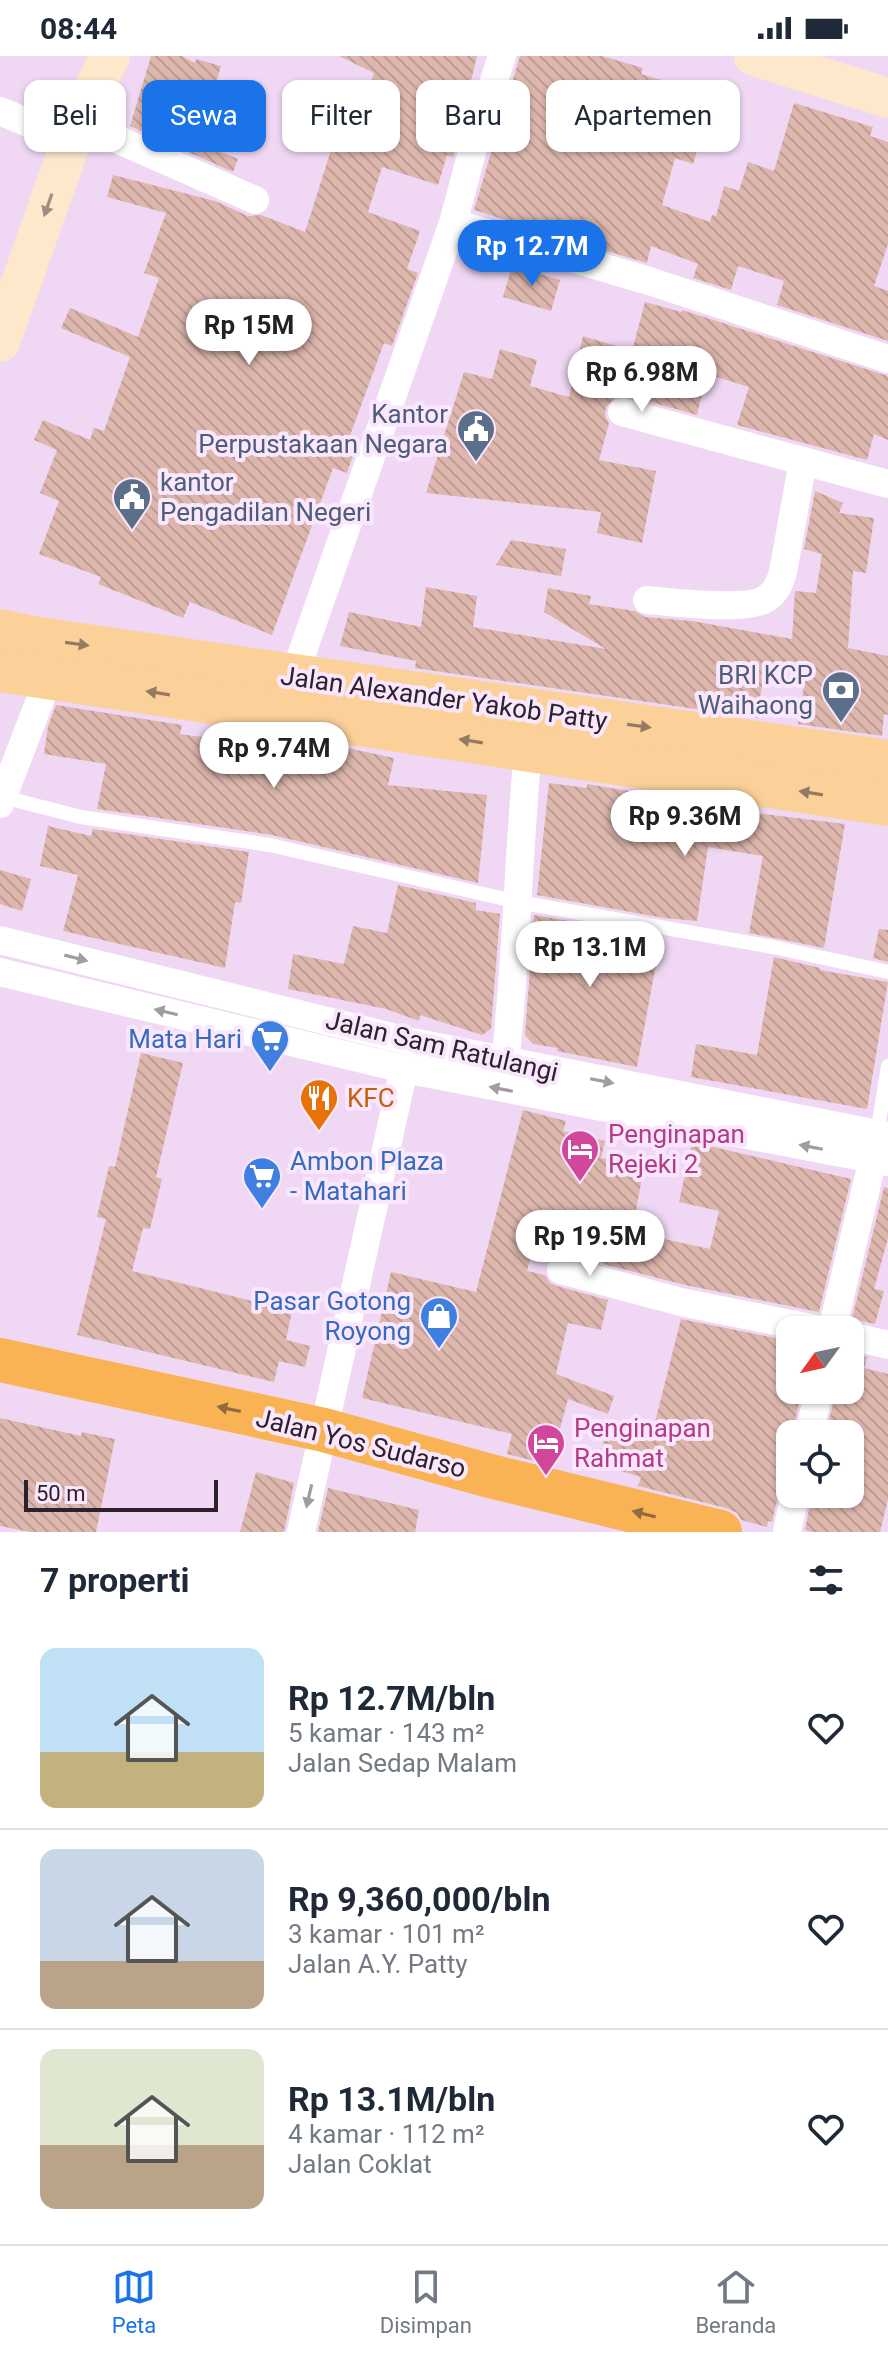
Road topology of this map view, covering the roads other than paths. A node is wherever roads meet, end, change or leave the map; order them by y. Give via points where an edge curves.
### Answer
1 (110, 56) edge
2 (502, 56) edge
3 (754, 56) edge
4 (99, 80) edge
5 (888, 98) edge
6 (0, 111) edge
7 (24, 118) edge
8 (67, 152) edge
9 (126, 152) edge
10 (255, 200) dead end
11 (453, 223) junction
12 (0, 342) edge
13 (888, 359) edge
14 (622, 412) dead end
15 (803, 461) junction
16 (888, 484) edge
17 (647, 600) dead end
18 (0, 631) edge
19 (0, 670) edge
20 (294, 676) junction
21 (49, 677) junction
22 (528, 750) junction
23 (888, 762) edge
24 (2, 801) edge
25 (888, 804) edge
26 (518, 902) junction
27 (0, 940) edge
28 (0, 972) edge
29 (888, 972) edge
30 (505, 1062) junction
31 (888, 1066) edge
32 (404, 1069) junction
33 (881, 1148) edge
34 (561, 1270) dead end
35 (836, 1316) edge
36 (776, 1321) edge
37 (864, 1339) edge
38 (888, 1345) edge
39 (0, 1360) edge
40 (0, 1388) edge
41 (321, 1445) junction
42 (792, 1508) edge
43 (301, 1532) edge
44 (609, 1532) edge
45 (720, 1532) edge
46 (787, 1532) edge

1 - 4 street
2 - 11 street
3 - 5 street
6 - 7 street
8 -> 12 street
9 - 10 street
11 - 13 street
11 - 20 street
14 - 15 street
15 - 16 street
15 - 17 street via 783,572 765,600 733,606
18 -> 20 main road, Jalan Alexander Yakob Patty
19 - 21 main road
20 -> 23 main road, Jalan Alexander Yakob Patty
22 -> 21 main road
21 - 24 street
25 -> 22 main road
22 - 26 street
24 - 26 lane via 270,845
26 - 29 lane
26 - 30 street
27 -> 30 street, Jalan Sam Ratulangi
32 -> 28 street, Jalan Sam Ratulangi
30 -> 33 street, Jalan Sam Ratulangi
31 - 33 lane
33 -> 32 street, Jalan Sam Ratulangi
32 - 41 street
33 - 35 street
34 - 36 street
37 - 38 street
41 -> 39 highway, Jalan Yos Sudarso
40 - 41 highway, Jalan Yos Sudarso
41 -> 43 street
41 - 44 highway, Jalan Yos Sudarso
45 -> 41 highway, Jalan Yos Sudarso via 490,1476
42 - 46 street

